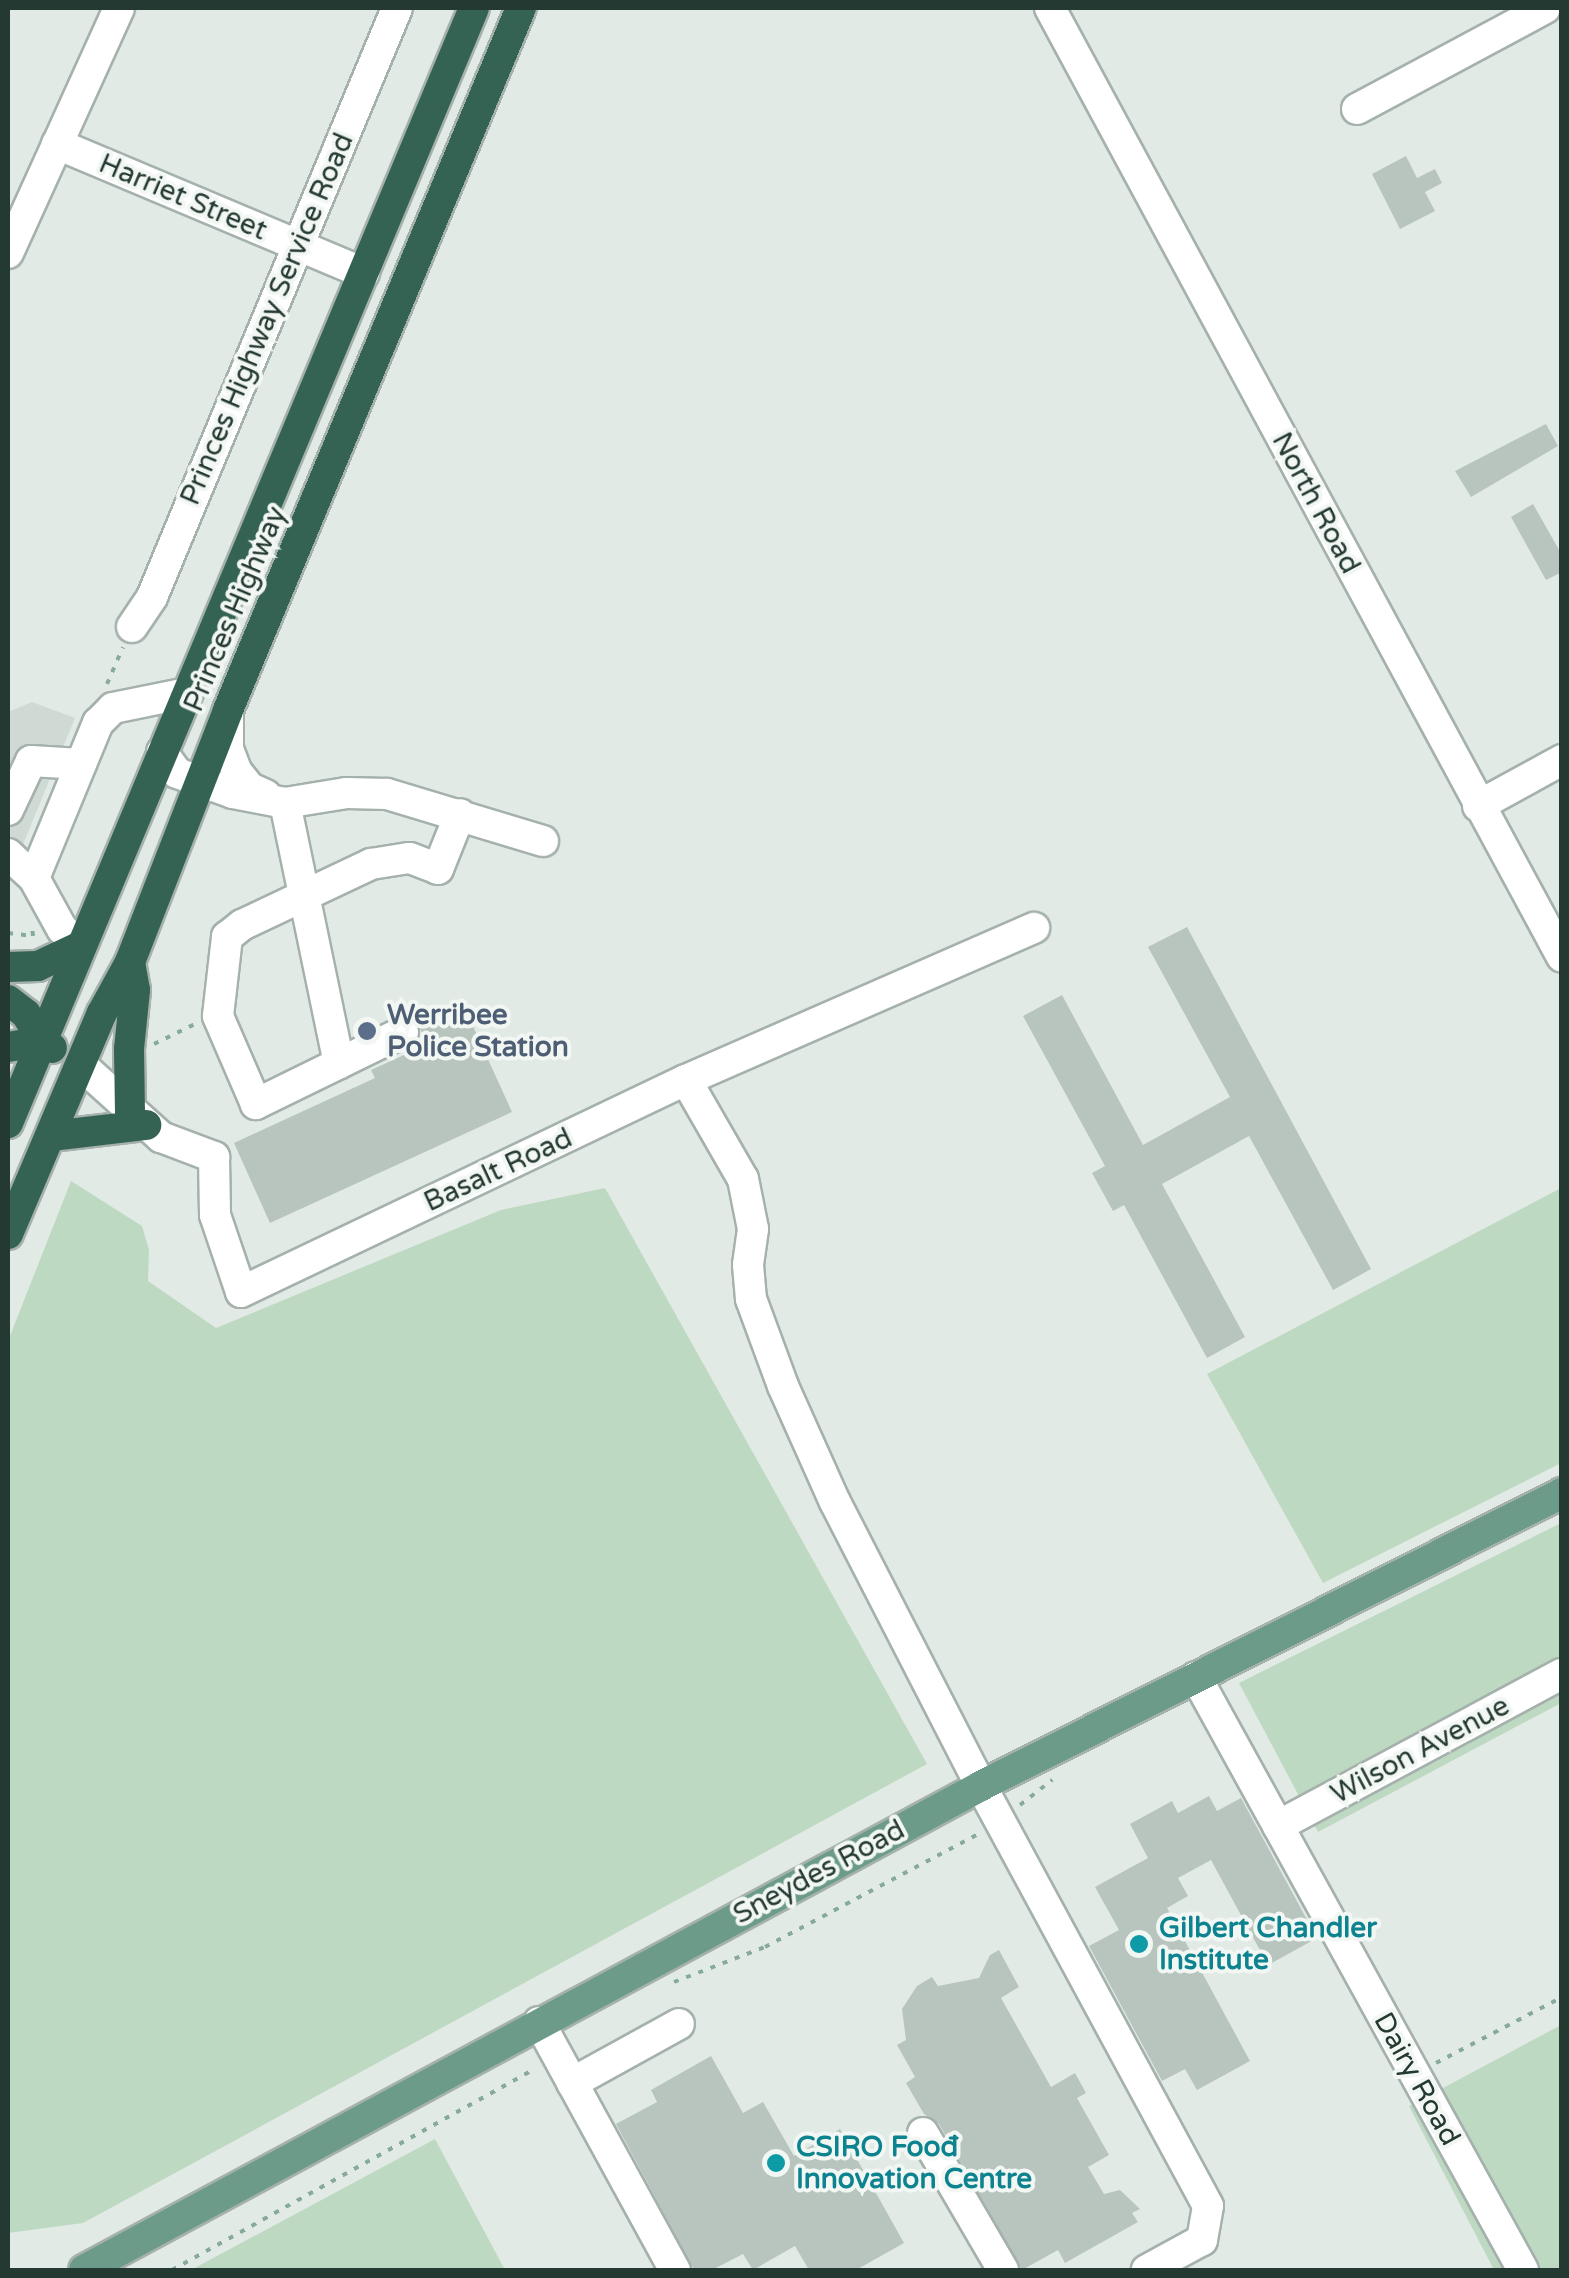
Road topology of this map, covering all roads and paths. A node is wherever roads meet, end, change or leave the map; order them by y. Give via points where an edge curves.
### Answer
1 (119, 8) edge
2 (398, 8) edge
3 (474, 8) edge
4 (522, 8) edge
5 (1050, 8) edge
6 (1545, 8) edge
7 (1357, 109) dead end
8 (57, 144) junction
9 (297, 245) junction
10 (8, 253) edge
11 (364, 273) junction
12 (403, 291) junction
13 (132, 627) joint
14 (187, 693) junction
15 (228, 710) junction
16 (98, 723) junction
17 (162, 752) junction
18 (1562, 760) edge
19 (81, 764) junction
20 (198, 784) junction
21 (285, 803) junction
22 (1478, 806) junction
23 (8, 810) edge
24 (460, 814) junction
25 (543, 842) dead end
26 (8, 854) edge
27 (34, 878) junction
28 (305, 894) junction
29 (1034, 928) dead end
30 (8, 933) edge
31 (34, 936) dead end
32 (81, 946) junction
33 (1562, 957) edge
34 (130, 962) junction
35 (8, 967) edge
36 (8, 1000) edge
37 (218, 1016) junction
38 (402, 1032) dead end
39 (42, 1041) junction
40 (8, 1047) edge
41 (143, 1048) dead end
42 (338, 1063) junction
43 (80, 1065) junction
44 (686, 1080) junction
45 (138, 1119) junction
46 (8, 1123) edge
47 (51, 1136) junction
48 (8, 1234) edge
49 (1562, 1493) edge
50 (1562, 1674) edge
51 (1196, 1677) junction
52 (1058, 1776) dead end
53 (980, 1786) junction
54 (1001, 1822) junction
55 (1278, 1826) junction
56 (662, 1986) dead end
57 (1562, 1997) edge
58 (539, 2022) junction
59 (679, 2024) dead end
60 (556, 2054) junction
61 (1415, 2075) junction
62 (572, 2083) junction
63 (923, 2133) dead end
64 (84, 2270) edge
65 (172, 2270) edge
66 (676, 2270) edge
67 (1003, 2270) edge
68 (1146, 2270) edge
69 (1522, 2270) edge

1 - 8 street
2 - 9 street, Princes Highway Service Road
3 - 11 highway, Princes Highway
4 - 12 highway, Princes Highway
5 - 22 street, North Road
6 - 7 street
8 - 9 street, Harriet Street
8 - 10 street
9 - 11 street, Harriet Street
9 - 13 street, Princes Highway Service Road via 152,597
11 - 12 highway
11 - 14 highway, Princes Highway
12 - 15 highway, Princes Highway
13 - 16 path via 109,676
14 - 16 street via 113,708
14 - 17 highway, Princes Highway
15 - 20 highway, Princes Highway
15 - 21 street via 228,749 238,772 250,788
16 - 19 street
17 - 20 street via 177,773
17 - 32 highway, Princes Highway
18 - 22 street
19 - 23 street via 32,761
19 - 27 street
20 - 21 street
20 - 34 highway, Princes Highway
21 - 24 street via 386,794
21 - 28 street
22 - 33 street, North Road
24 - 25 street
24 - 28 street via 438,869 392,858
26 - 27 street
27 - 32 street via 62,929
28 - 37 street via 227,937
28 - 42 street
29 - 44 street, Basalt Road
30 - 31 path
32 - 35 highway via 38,966
32 - 39 highway, Princes Highway
34 - 43 highway, Princes Highway
34 - 45 highway via 135,990 129,1050
36 - 39 highway
37 - 41 path
37 - 42 street via 256,1104
38 - 42 street
39 - 40 highway
39 - 43 highway
39 - 46 highway, Princes Highway
43 - 45 street, Basalt Road
43 - 47 highway, Princes Highway
44 - 45 street, Basalt Road via 241,1292 215,1216 214,1157 161,1137
44 - 53 street via 743,1179 753,1229 751,1300 782,1386
45 - 47 highway
47 - 48 highway, Princes Highway
49 - 51 main road, Sneydes Road
50 - 55 street, Wilson Avenue
51 - 53 main road, Sneydes Road
51 - 55 street, Dairy Road
52 - 54 path
53 - 54 street
53 - 58 main road, Sneydes Road
54 - 56 path via 765,1947
54 - 68 street via 1208,2206 1202,2240
55 - 61 street, Dairy Road
57 - 61 path
58 - 60 street
58 - 64 main road, Sneydes Road
59 - 62 street
60 - 62 street
60 - 65 path via 460,2114
61 - 69 street, Dairy Road
62 - 66 street
63 - 67 street

